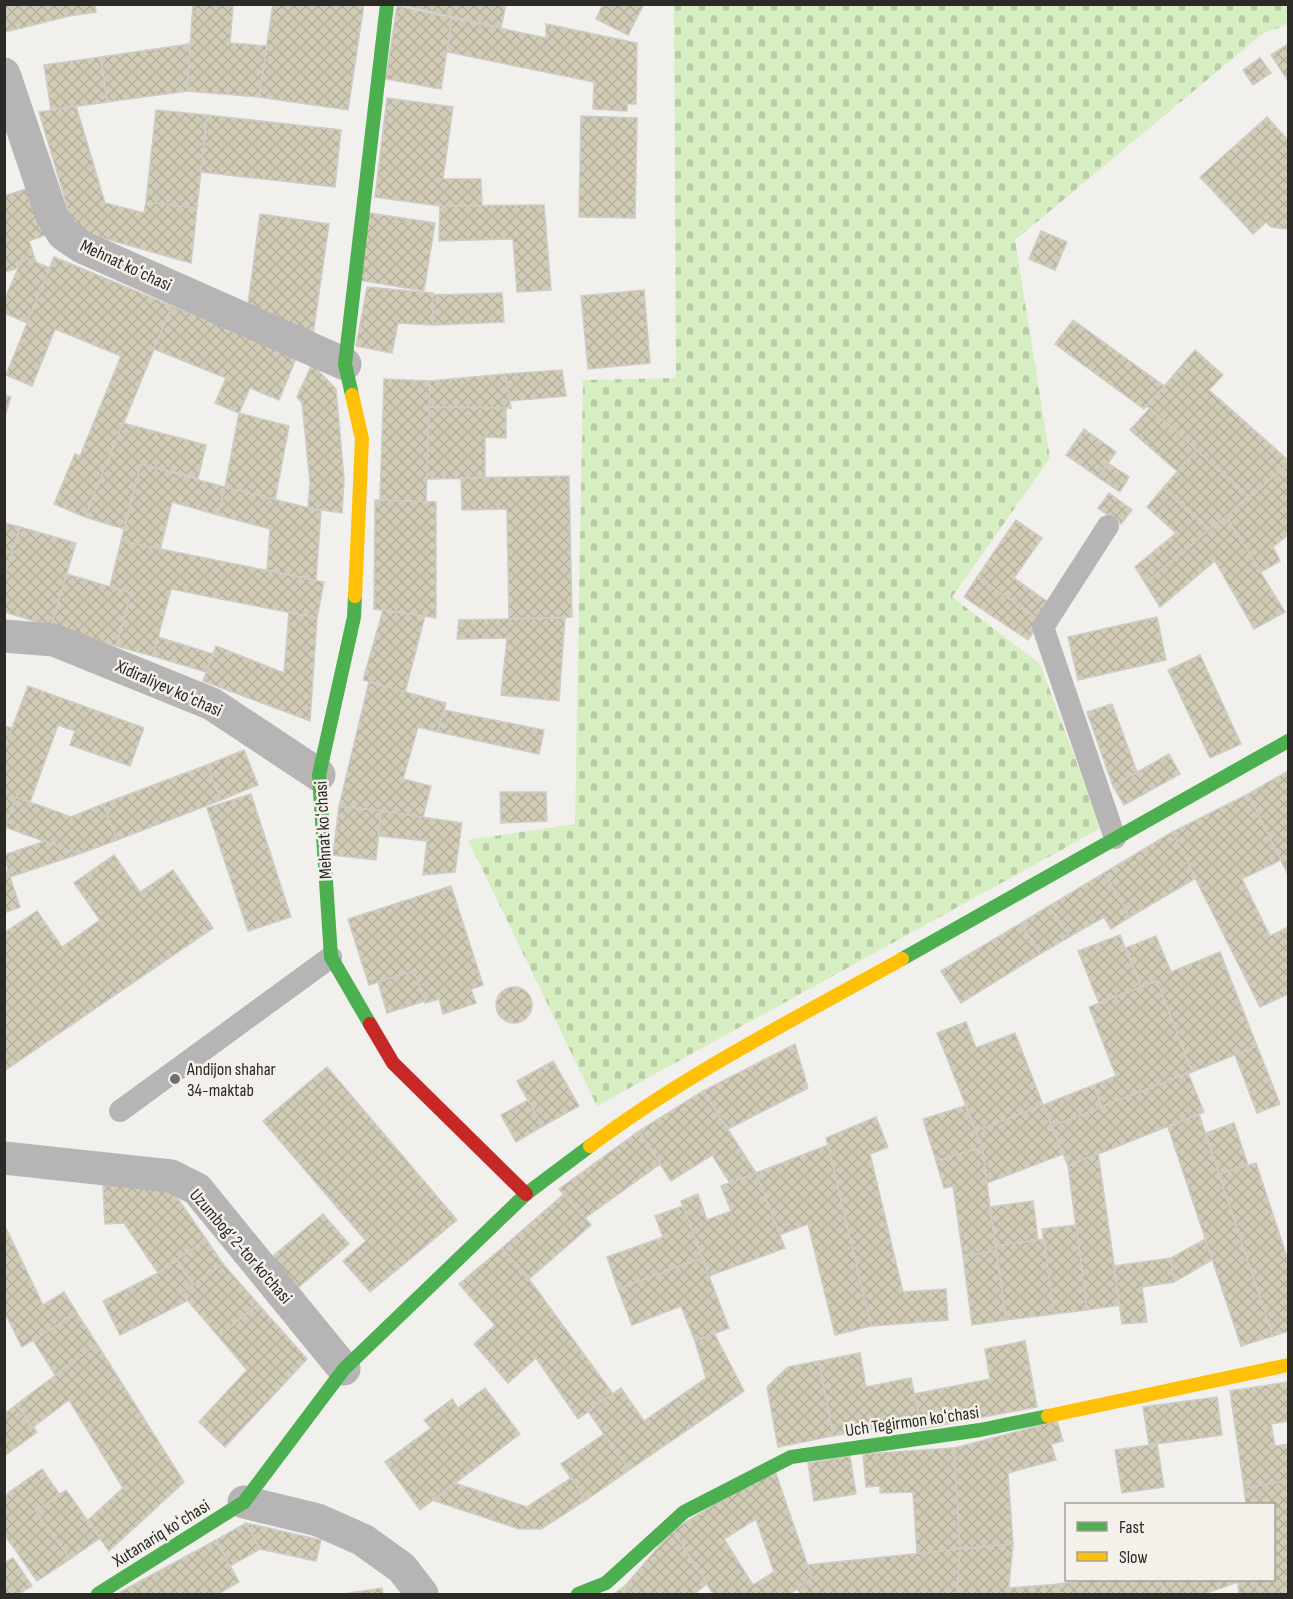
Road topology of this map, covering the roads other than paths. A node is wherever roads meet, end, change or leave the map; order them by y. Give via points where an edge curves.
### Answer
1 (387, 4) edge
2 (4, 74) edge
3 (345, 364) junction
4 (1108, 526) dead end
5 (4, 636) edge
6 (1288, 741) edge
7 (319, 775) junction
8 (1115, 838) junction
9 (332, 957) junction
10 (120, 1111) dead end
11 (4, 1158) edge
12 (526, 1194) junction
13 (1288, 1365) edge
14 (344, 1369) junction
15 (244, 1502) junction
16 (98, 1594) edge
17 (422, 1594) edge
18 (578, 1594) edge

1 - 3 street, Mehnat koʻchasi
2 - 3 street, Mehnat koʻchasi via 52,216 63,234 82,247
3 - 7 street, Mehnat koʻchasi via 362,439 354,617
4 - 8 lane via 1043,627
5 - 7 street, Xidiraliyev koʻchasi via 54,640 212,704
6 - 8 street
7 - 9 street, Mehnat koʻchasi
8 - 12 street via 717,1063 618,1125
9 - 10 lane
9 - 12 street, Mehnat koʻchasi via 393,1063
11 - 14 street, Uzumbog‘ 2-tor ko‘chasi via 171,1176 197,1189
12 - 14 street
13 - 18 street, Uch Tegirmon koʻchasi via 980,1430 791,1457 684,1512 606,1583
14 - 15 street
15 - 16 street, Xutanariq koʻchasi
15 - 17 street via 318,1520 363,1540 402,1568

